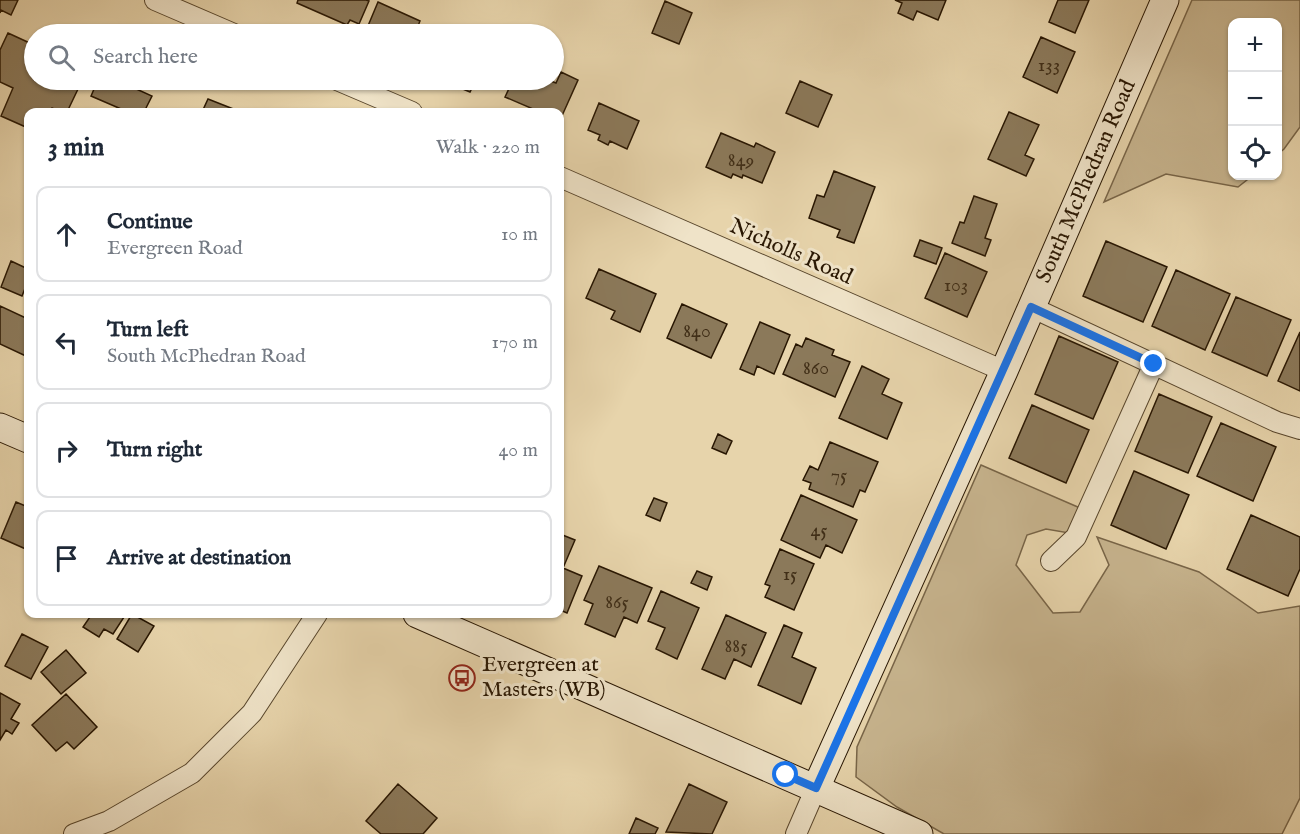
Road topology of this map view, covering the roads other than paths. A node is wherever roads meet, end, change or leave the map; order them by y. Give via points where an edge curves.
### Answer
1 (155, 0) edge
2 (1165, 0) edge
3 (211, 24) edge
4 (360, 90) edge
5 (403, 108) edge
6 (564, 179) edge
7 (1031, 307) junction
8 (1154, 364) junction
9 (1004, 371) junction
10 (0, 427) edge
11 (1300, 429) edge
12 (24, 438) edge
13 (1051, 561) dead end
14 (314, 618) edge
15 (426, 618) edge
16 (816, 788) junction
17 (74, 834) edge
18 (796, 834) edge
19 (919, 834) edge

1 - 3 street
2 - 7 street, South McPhedran Road
4 - 5 street
6 - 9 street, Nicholls Road
7 - 8 street
7 - 9 street, South McPhedran Road
8 - 11 street
8 - 13 street via 1076,537
9 - 16 street, South McPhedran Road
10 - 12 street
14 - 17 street via 252,713 192,773 109,821
15 - 16 street
16 - 18 street
16 - 19 street

